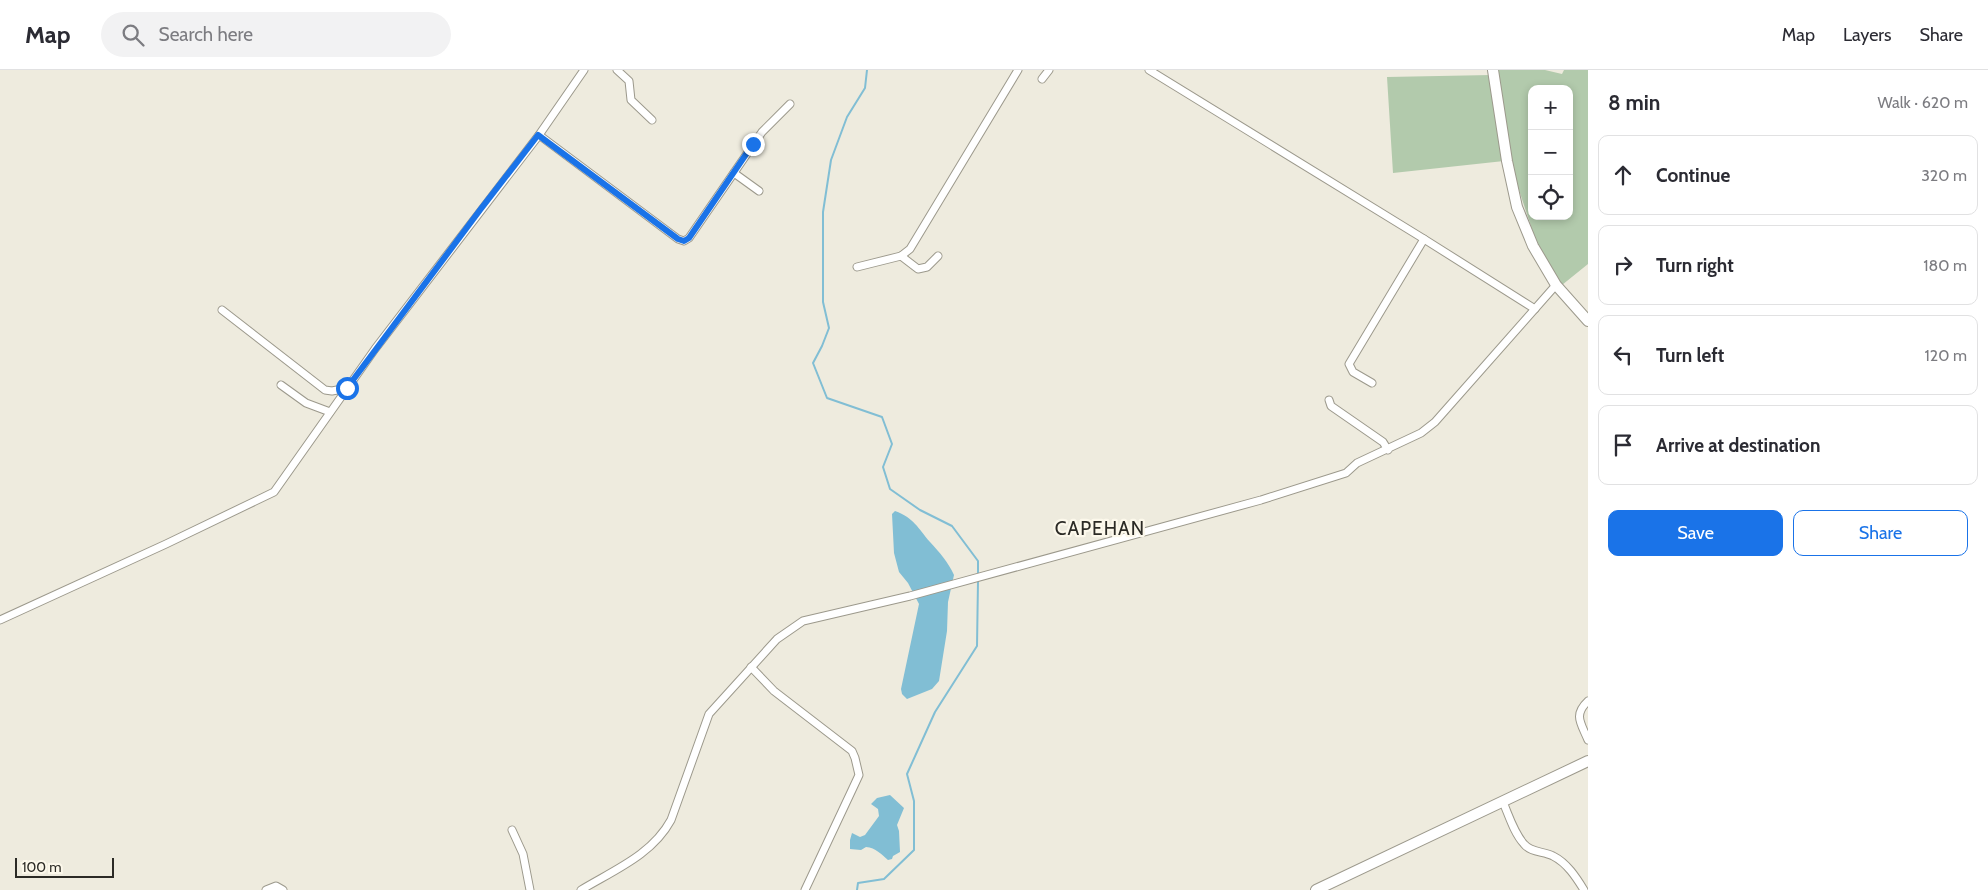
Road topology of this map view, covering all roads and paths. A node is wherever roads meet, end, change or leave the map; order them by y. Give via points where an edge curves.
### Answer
1 (584, 70) edge
2 (617, 70) edge
3 (1018, 70) edge
4 (1049, 70) edge
5 (1149, 70) edge
6 (1493, 70) edge
7 (1042, 79) dead end
8 (790, 104) dead end
9 (652, 120) dead end
10 (538, 135) junction
11 (734, 173) junction
12 (759, 191) dead end
13 (1424, 239) junction
14 (901, 256) junction
15 (938, 256) dead end
16 (857, 267) dead end
17 (1556, 285) junction
18 (1535, 309) junction
19 (222, 310) dead end
20 (1588, 322) edge
21 (1372, 383) dead end
22 (281, 385) dead end
23 (347, 388) junction
24 (329, 391) junction
25 (1330, 400) dead end
26 (336, 404) junction
27 (330, 412) junction
28 (1388, 450) junction
29 (0, 620) edge
30 (751, 667) junction
31 (1588, 701) edge
32 (1588, 715) edge
33 (1579, 719) junction
34 (1588, 740) edge
35 (1588, 761) edge
36 (1504, 802) junction
37 (512, 830) dead end
38 (266, 890) edge
39 (284, 890) edge
40 (530, 890) edge
41 (580, 890) edge
42 (805, 890) edge
43 (1316, 890) edge
44 (1584, 890) edge

1 - 10 street
2 - 9 street via 629,81 631,100
3 - 14 street via 910,249
4 - 7 street
5 - 13 street
6 - 17 street via 1517,207 1533,246
8 - 11 street via 762,132
10 - 11 street via 681,240 689,238
10 - 23 street
11 - 12 street
13 - 18 street
13 - 21 street via 1349,364 1353,372
14 - 15 street via 918,270 927,267
14 - 16 street
17 - 18 street
17 - 20 street
18 - 28 street via 1435,422
19 - 24 street
22 - 27 street via 306,403
23 - 24 street
23 - 26 street
24 - 26 street
25 - 28 street via 1331,406 1383,442
26 - 27 street
27 - 29 street via 271,495
28 - 30 street via 1357,463 1346,473 1261,500 910,596 803,621 778,639
30 - 41 street via 708,714 671,820 663,834 652,846
30 - 42 street via 774,691 852,751 858,768 859,775
31 - 33 street via 1580,710
32 - 33 street
33 - 34 street
35 - 36 street
36 - 43 street
36 - 44 street via 1523,844 1529,849 1552,855 1566,865
37 - 40 street via 523,854
38 - 39 street via 276,886

